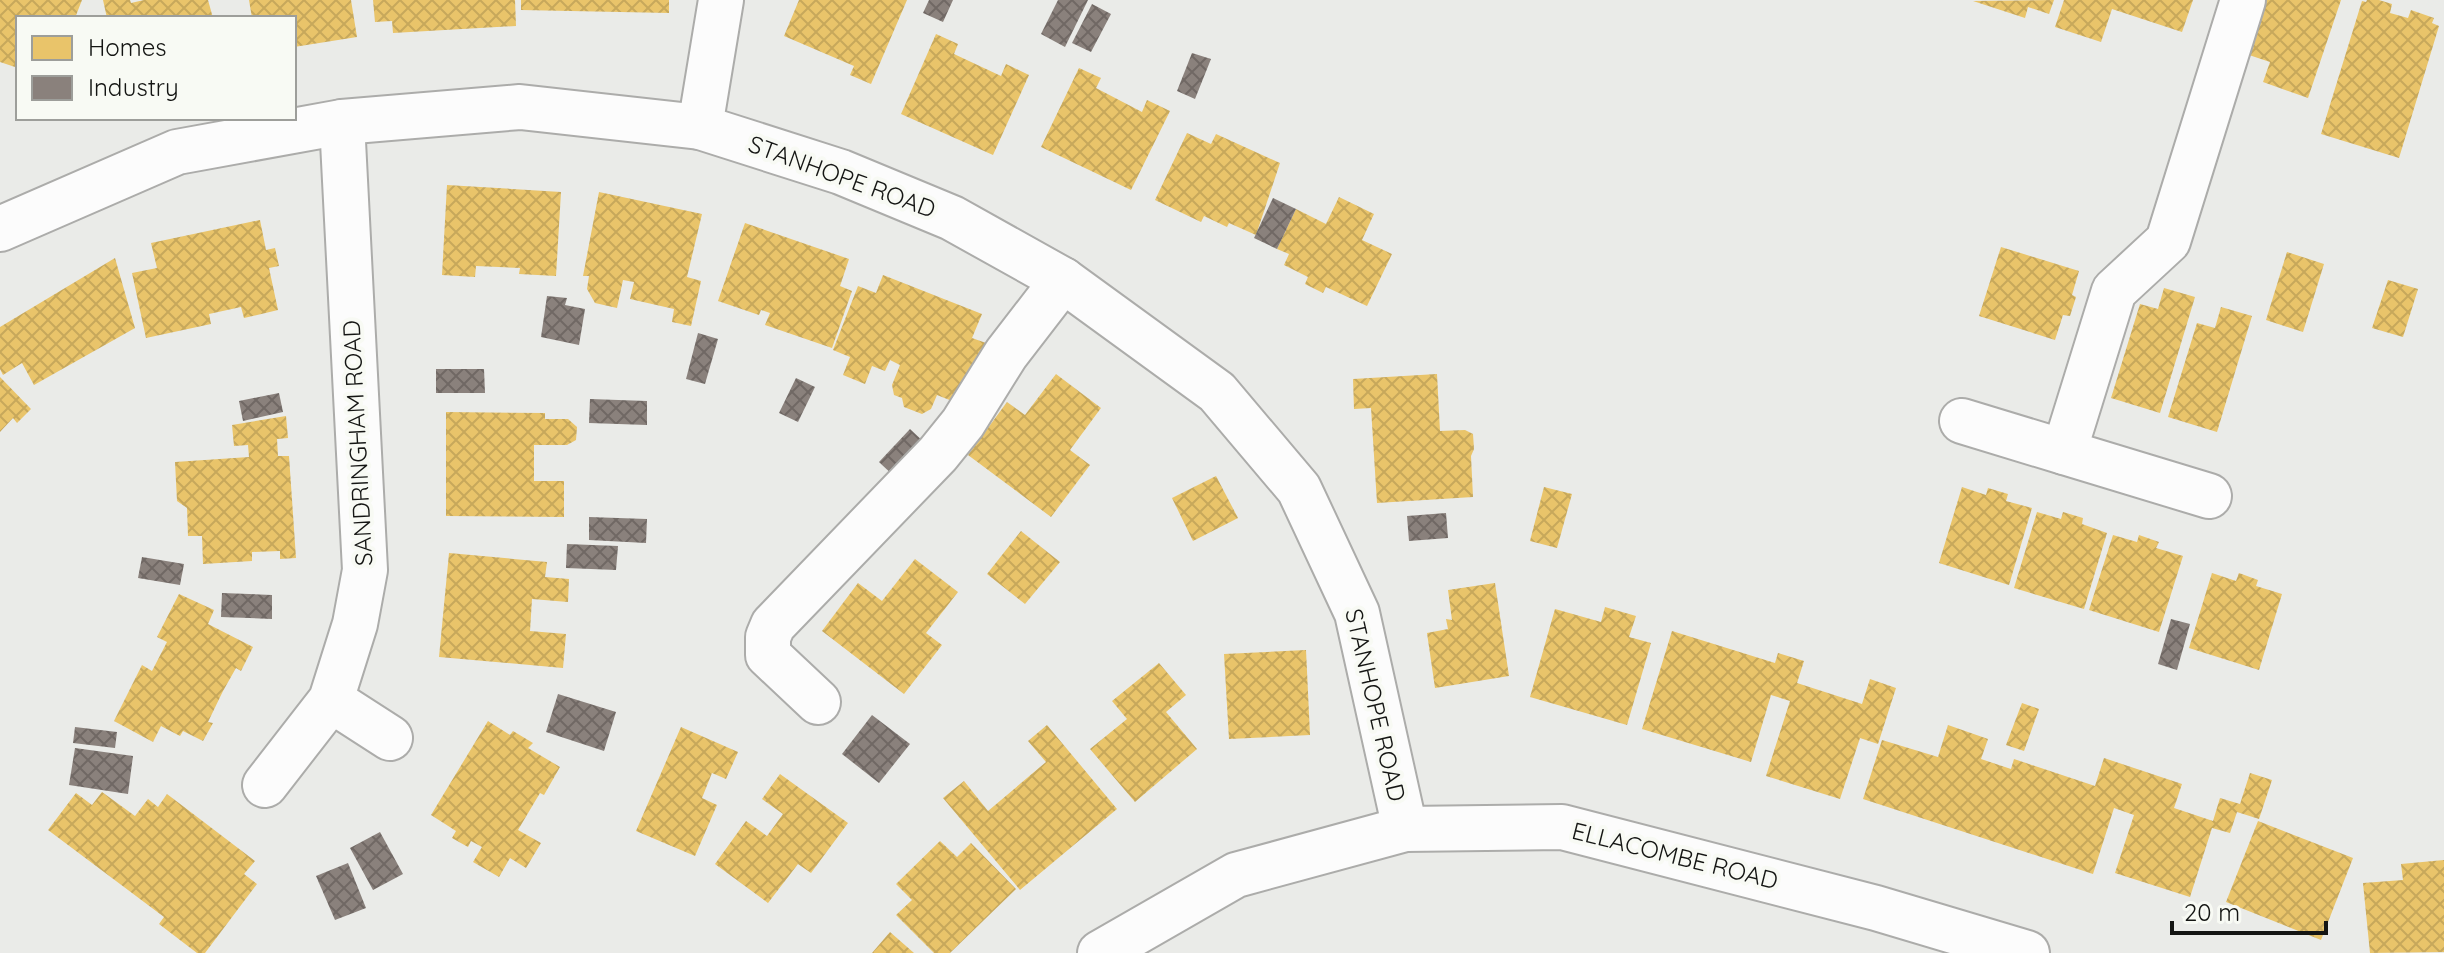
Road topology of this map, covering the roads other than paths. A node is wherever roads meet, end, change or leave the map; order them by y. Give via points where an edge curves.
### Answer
1 (721, 0) edge
2 (2243, 0) edge
3 (342, 122) junction
4 (700, 127) junction
5 (0, 229) edge
6 (1063, 280) junction
7 (1962, 421) dead end
8 (2064, 452) junction
9 (2209, 496) dead end
10 (331, 700) junction
11 (818, 702) dead end
12 (390, 738) dead end
13 (265, 785) dead end
14 (1405, 829) junction
15 (1100, 953) edge
16 (2027, 953) edge

1 - 4 street
2 - 8 street via 2168,241 2114,291
3 - 4 street, STANHOPE ROAD via 520,107
3 - 5 street, STANHOPE ROAD via 177,152
3 - 10 street, SANDRINGHAM ROAD via 365,570
4 - 6 street, STANHOPE ROAD via 855,177 952,218
6 - 11 street via 938,454 773,625 768,655
6 - 14 street, STANHOPE ROAD via 1217,392 1299,489 1357,613
7 - 8 street
8 - 9 street
10 - 12 street
10 - 13 street, SANDRINGHAM ROAD
14 - 15 street, ELLACOMBE ROAD via 1236,875
14 - 16 street, ELLACOMBE ROAD via 1562,827

